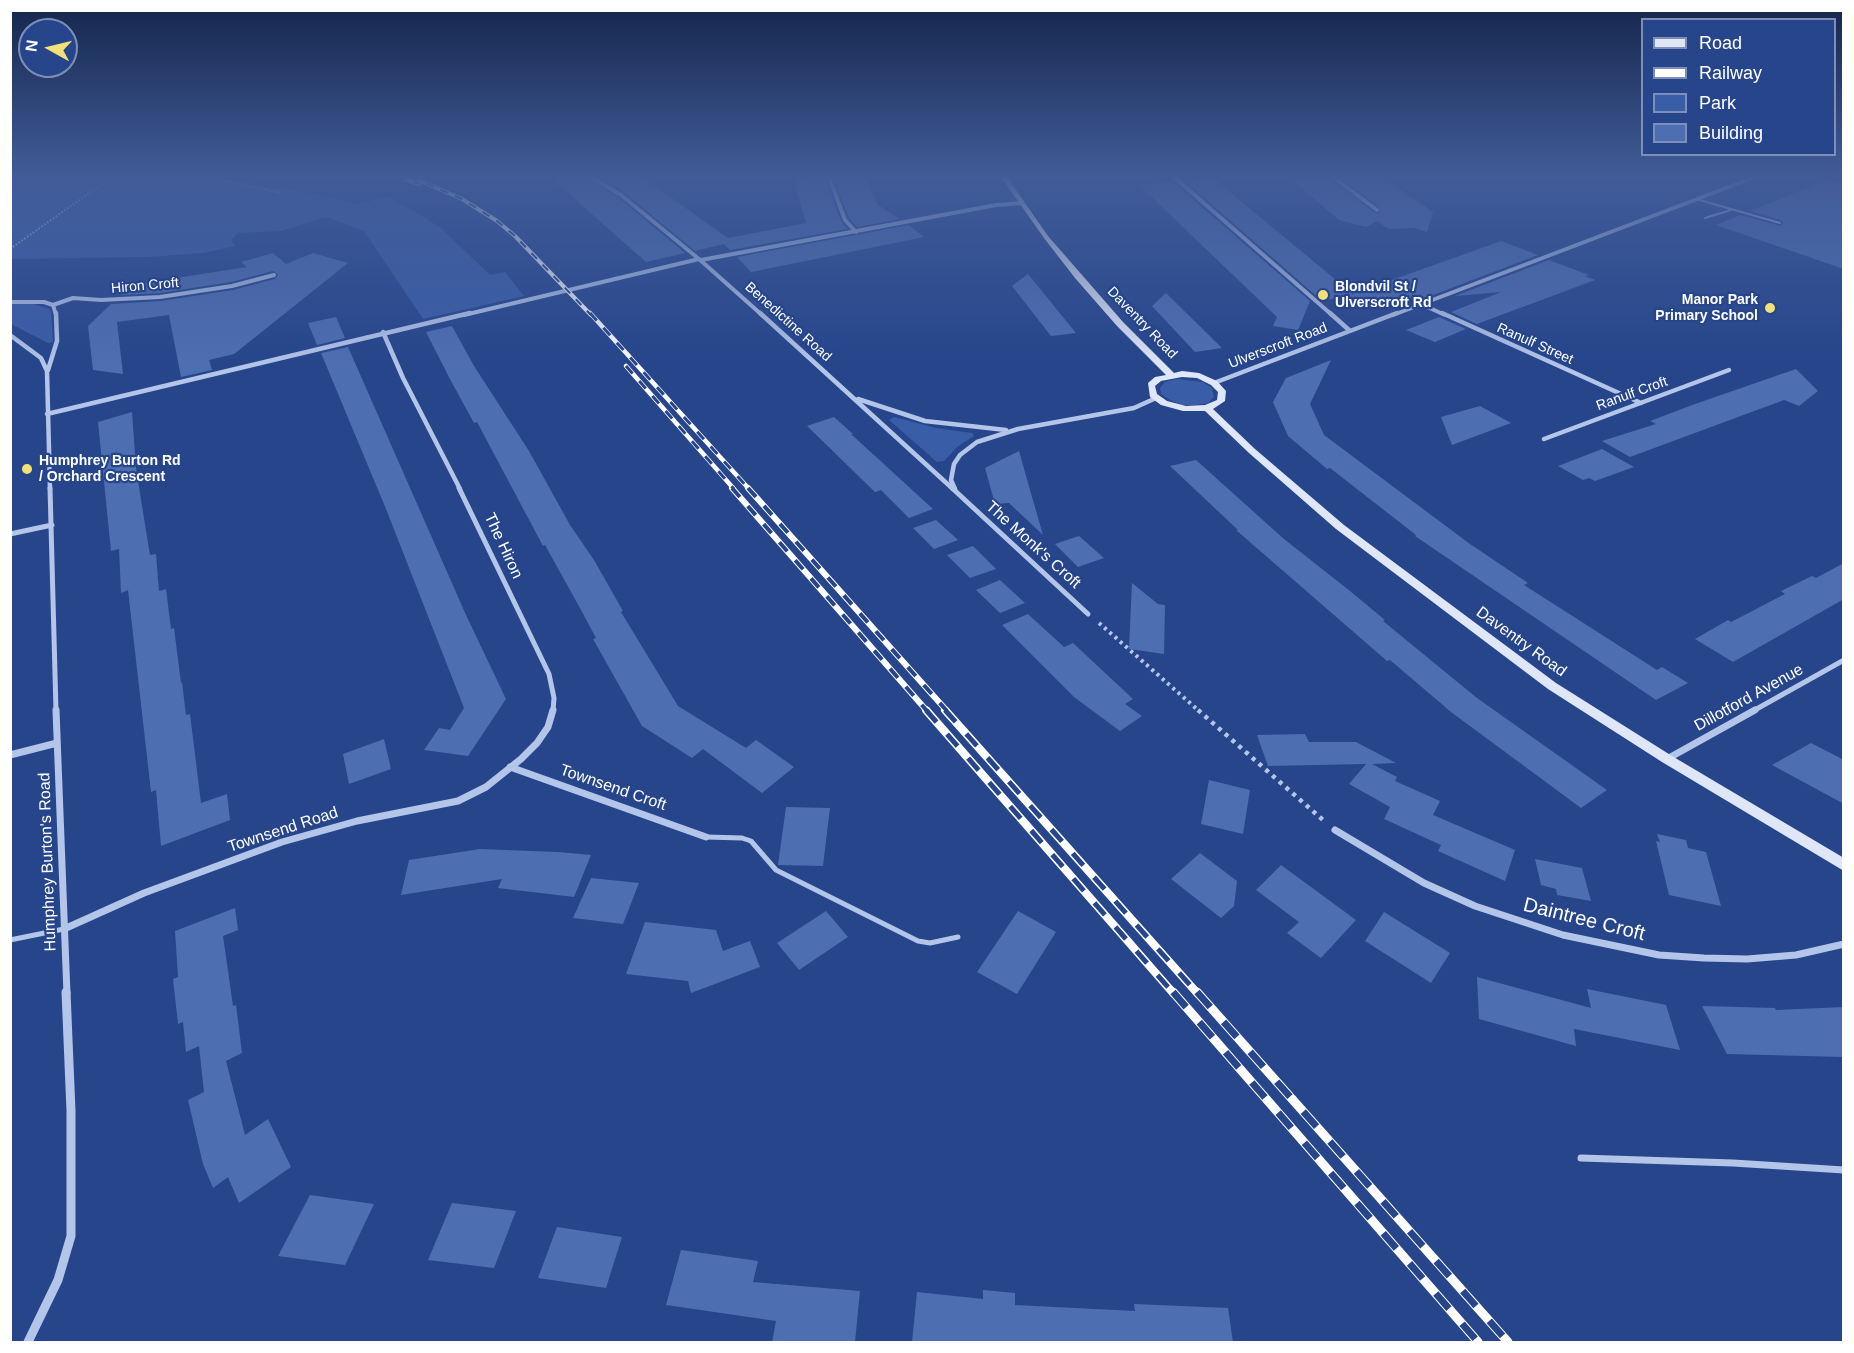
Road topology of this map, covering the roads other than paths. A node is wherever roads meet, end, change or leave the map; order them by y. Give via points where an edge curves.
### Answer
1 (676, 240) edge
2 (811, 240) edge
3 (1050, 240) edge
4 (1246, 240) edge
5 (1588, 240) edge
6 (700, 260) junction
7 (274, 275) dead end
8 (10, 302) edge
9 (1421, 304) junction
10 (53, 305) junction
11 (1349, 330) junction
12 (383, 332) junction
13 (10, 335) edge
14 (1729, 370) dead end
15 (47, 371) junction
16 (1171, 375) junction
17 (1214, 383) junction
18 (854, 397) junction
19 (1156, 398) junction
20 (1641, 404) junction
21 (1207, 408) junction
22 (47, 414) junction
23 (1018, 429) junction
24 (1544, 440) dead end
25 (959, 496) junction
26 (52, 525) junction
27 (10, 534) edge
28 (1088, 614) road end
29 (1844, 660) edge
30 (57, 743) junction
31 (10, 755) edge
32 (1667, 759) junction
33 (510, 767) junction
34 (1335, 830) road end
35 (706, 837) joint
36 (1844, 865) edge
37 (63, 929) junction
38 (958, 937) dead end
39 (10, 940) edge
40 (1844, 944) edge
41 (1581, 1158) dead end
42 (1844, 1170) edge
43 (28, 1342) edge

1 - 6 street, Benedictine Road
2 - 6 street
3 - 16 street, Daventry Road via 1120,324
4 - 11 street
5 - 9 street, Ulverscroft Road
6 - 12 street
6 - 18 street, Benedictine Road
7 - 10 street, Hiron Croft via 160,297 73,298
8 - 10 street, Hiron Croft
9 - 11 street, Ulverscroft Road
9 - 20 street, Ranulf Street
10 - 15 street, Humphrey Burton's Road via 57,341
11 - 17 street, Ulverscroft Road
12 - 22 street
12 - 33 street, The Hiron via 552,685 553,712 548,727 537,743
13 - 15 street via 41,358
14 - 20 street, Ranulf Croft
15 - 22 street, Humphrey Burton's Road
16 - 17 street via 1194,375
16 - 19 street via 1151,386
17 - 21 street via 1223,396
18 - 23 street, Benedictine Road via 941,424
18 - 25 street, Benedictine Road
19 - 21 street via 1180,408
19 - 23 street, Benedictine Road via 1134,408
20 - 24 street, Ranulf Croft
21 - 32 street, Daventry Road via 1375,554 1552,686
22 - 26 street, Humphrey Burton's Road
23 - 25 street, Benedictine Road via 977,442 960,454 951,473
25 - 28 street, The Monk's Croft
26 - 27 street
26 - 30 street, Humphrey Burton's Road
29 - 32 street, Dillotford Avenue
30 - 31 street
30 - 37 street, Humphrey Burton's Road
32 - 36 street, Daventry Road
33 - 35 street, Townsend Croft
33 - 37 street, Townsend Road via 486,787 458,801 357,821 282,843 144,893
34 - 40 street, Daintree Croft via 1424,883 1496,914 1573,938 1659,955 1747,959 1796,955
35 - 38 lane via 751,842 776,870 918,940 930,943
37 - 39 lane
37 - 43 street, Humphrey Burton's Road via 71,1111 71,1236 58,1280
41 - 42 lane

